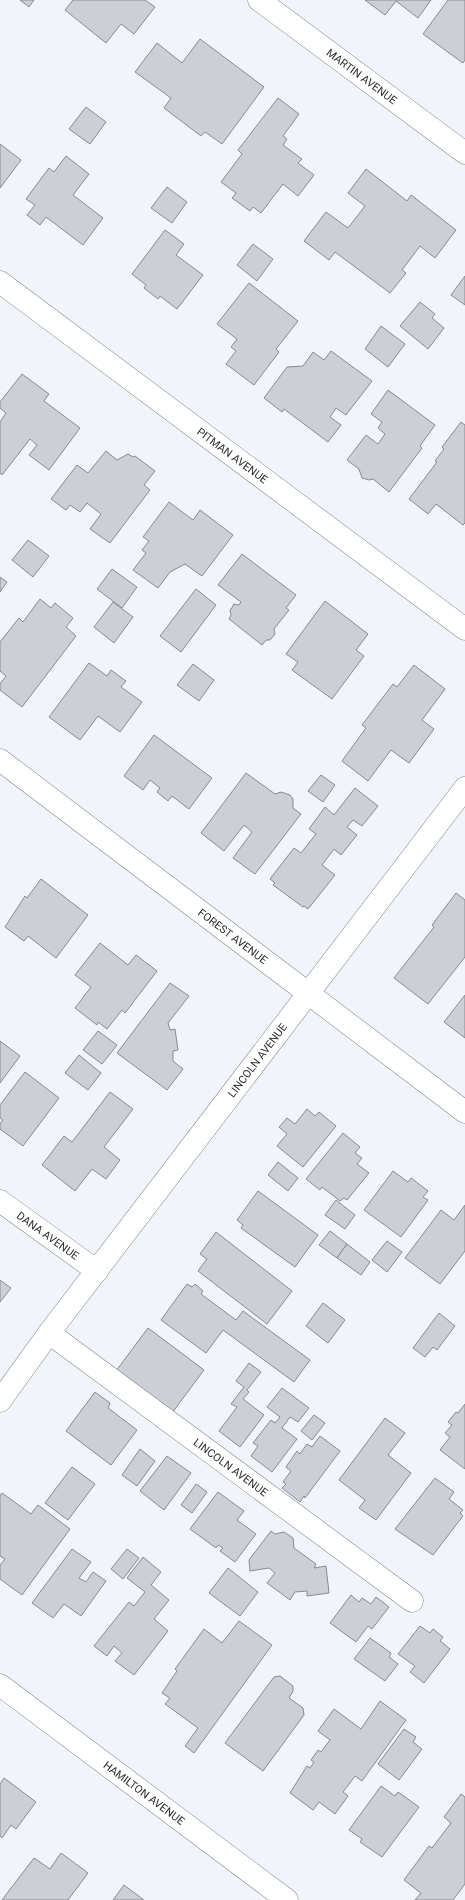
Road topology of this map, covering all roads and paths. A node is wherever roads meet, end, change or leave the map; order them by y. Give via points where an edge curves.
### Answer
1 (259, 0) edge
2 (465, 153) edge
3 (0, 282) edge
4 (465, 629) edge
5 (0, 760) edge
6 (465, 788) edge
7 (308, 994) junction
8 (465, 1112) edge
9 (0, 1201) edge
10 (97, 1271) junction
11 (49, 1333) junction
12 (0, 1401) edge
13 (412, 1601) dead end
14 (0, 1685) edge
15 (287, 1900) edge

1 - 2 street, MARTIN AVENUE
3 - 4 street, PITMAN AVENUE
5 - 7 street, FOREST AVENUE
6 - 7 street, LINCOLN AVENUE
7 - 8 street, FOREST AVENUE
7 - 10 street, LINCOLN AVENUE
9 - 10 street, DANA AVENUE
10 - 11 street, LINCOLN AVENUE
11 - 12 street, LINCOLN AVENUE
11 - 13 street, LINCOLN AVENUE
14 - 15 street, HAMILTON AVENUE

